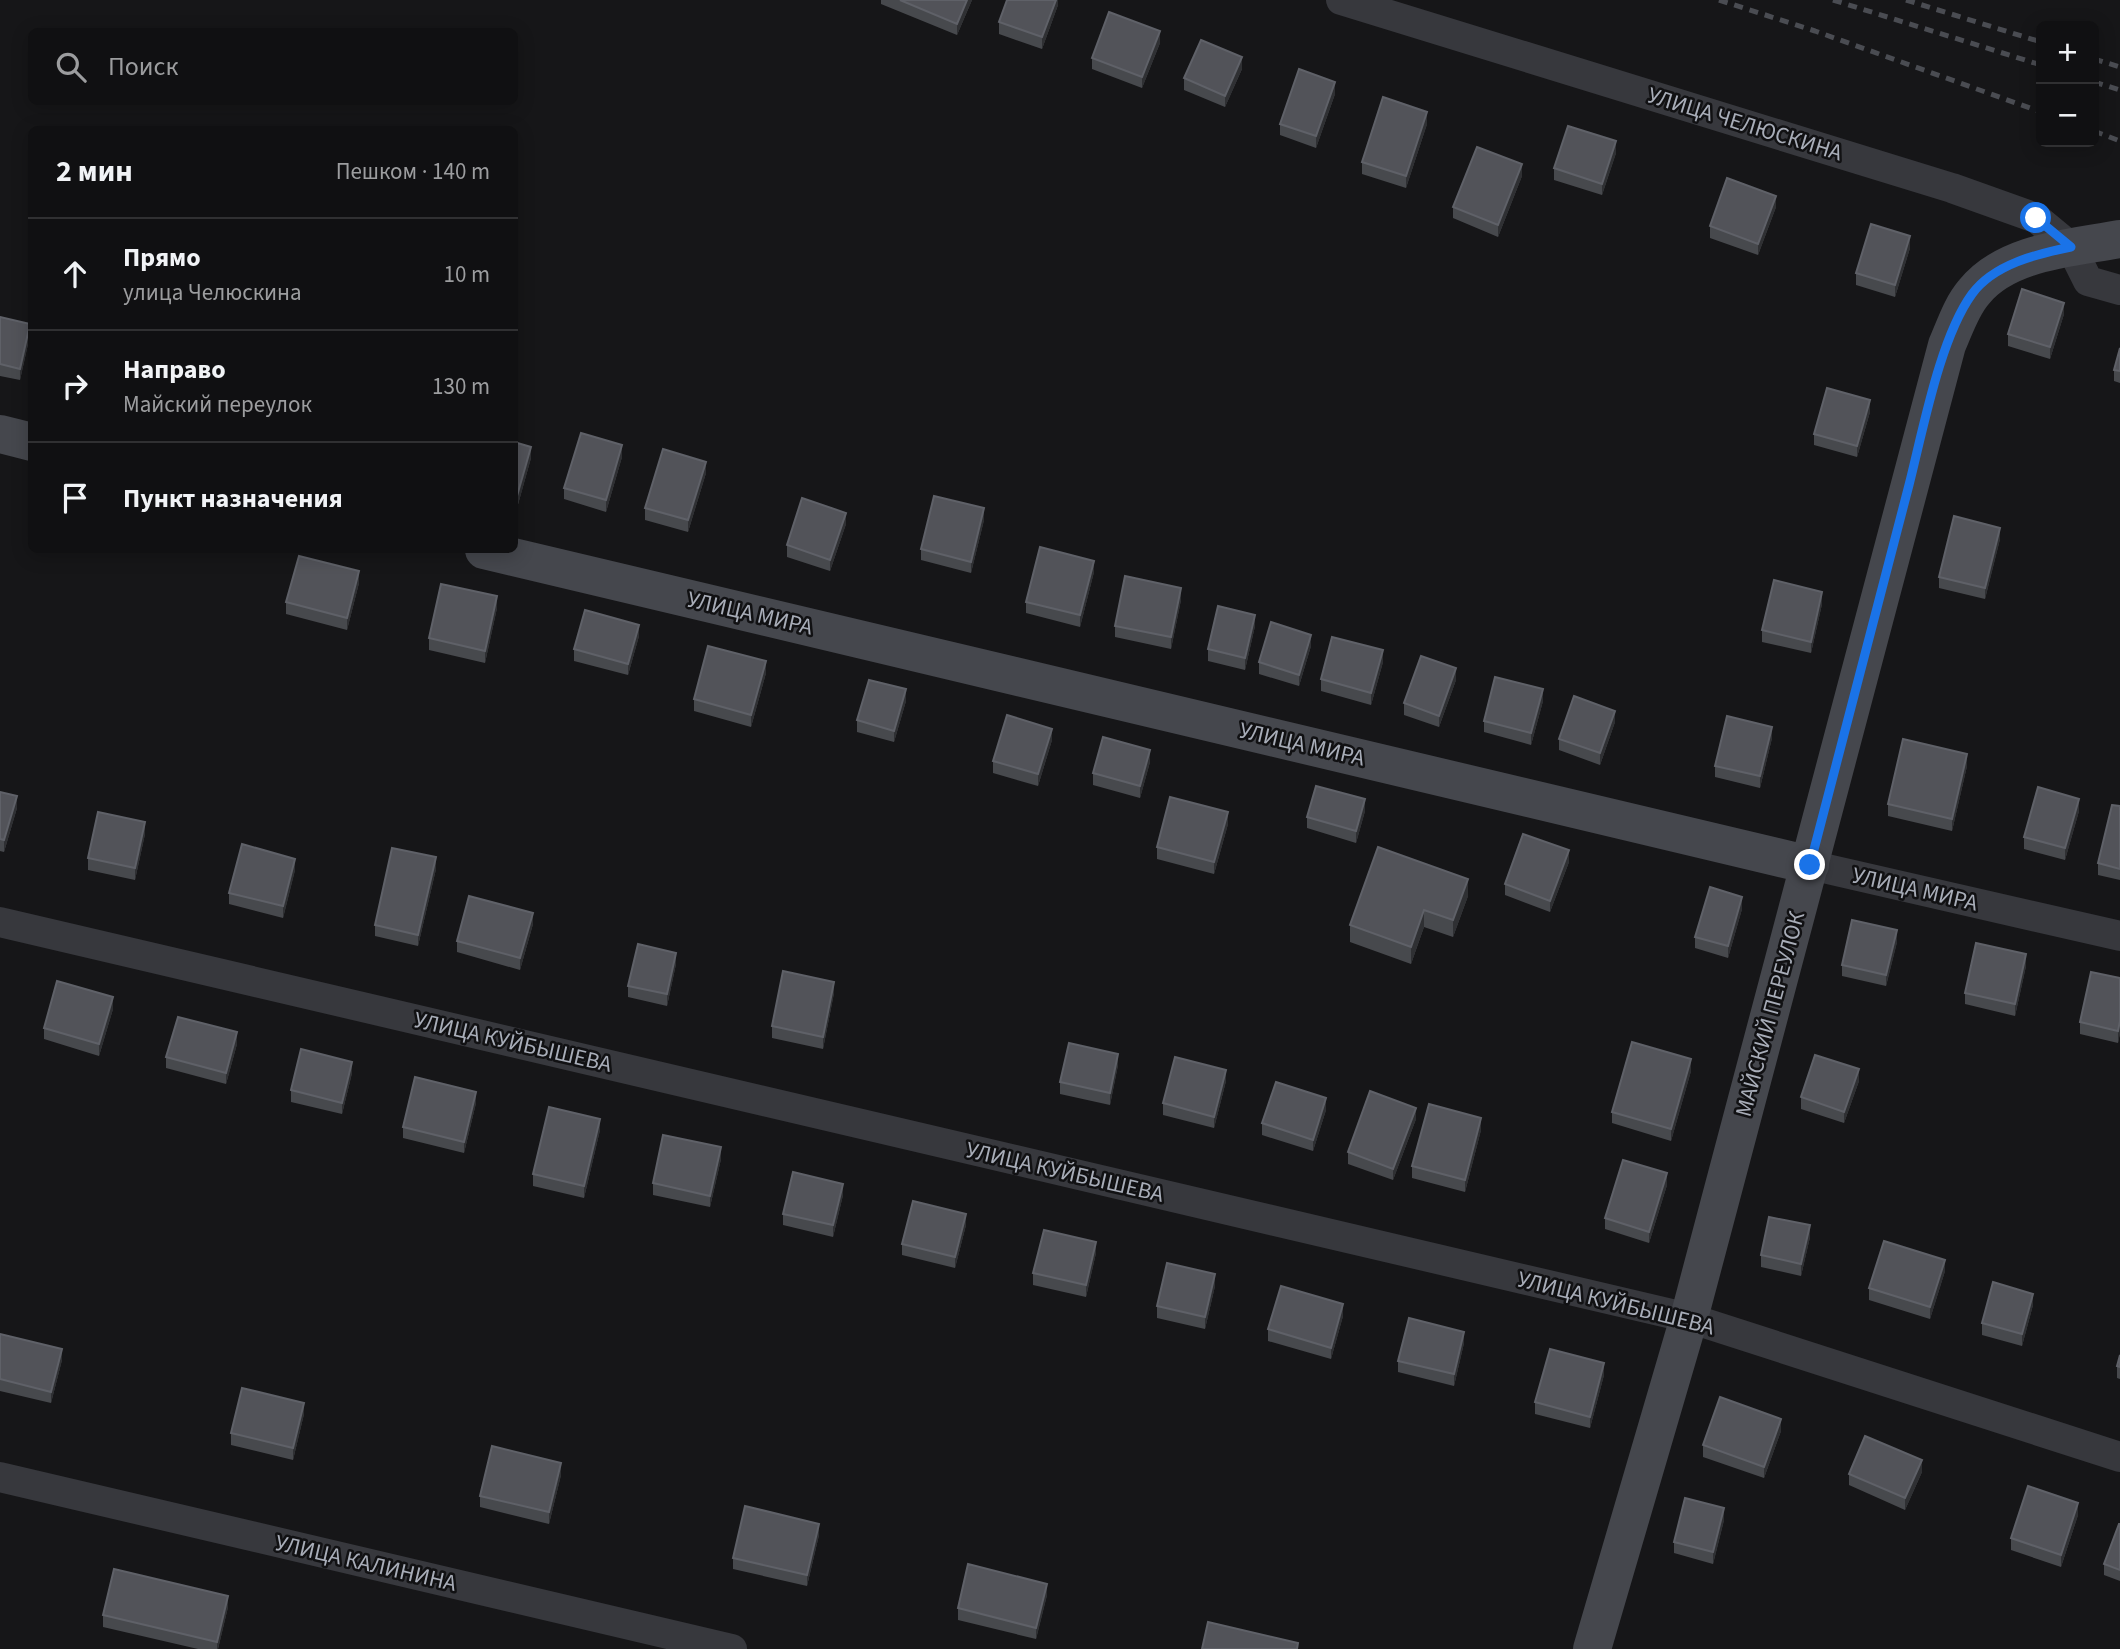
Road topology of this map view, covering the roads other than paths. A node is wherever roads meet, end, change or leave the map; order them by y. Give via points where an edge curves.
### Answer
1 (1341, 0) edge
2 (2120, 239) edge
3 (2071, 247) junction
4 (2120, 290) edge
5 (0, 435) edge
6 (28, 441) edge
7 (497, 553) edge
8 (1810, 865) junction
9 (0, 922) edge
10 (2120, 936) edge
11 (1689, 1318) junction
12 (2120, 1458) edge
13 (0, 1477) edge
14 (732, 1649) edge
15 (1592, 1649) edge

1 - 3 street, УЛИЦА ЧЕЛЮСКИНА via 1952,188 2036,218
2 - 3 main road, МАЙСКИЙ ПЕРЕУЛОК
3 - 4 street, УЛИЦА ЧЕЛЮСКИНА via 2088,281
3 - 8 main road, МАЙСКИЙ ПЕРЕУЛОК via 2037,254 1996,273 1972,294 1958,319 1932,396
5 - 6 main road
7 - 8 main road, УЛИЦА МИРА
8 - 10 street, УЛИЦА МИРА
8 - 11 main road, МАЙСКИЙ ПЕРЕУЛОК
9 - 11 street, УЛИЦА КУЙБЫШЕВА
11 - 12 street, УЛИЦА КУЙБЫШЕВА
11 - 15 main road, МАЙСКИЙ ПЕРЕУЛОК
13 - 14 street, УЛИЦА КАЛИНИНА

